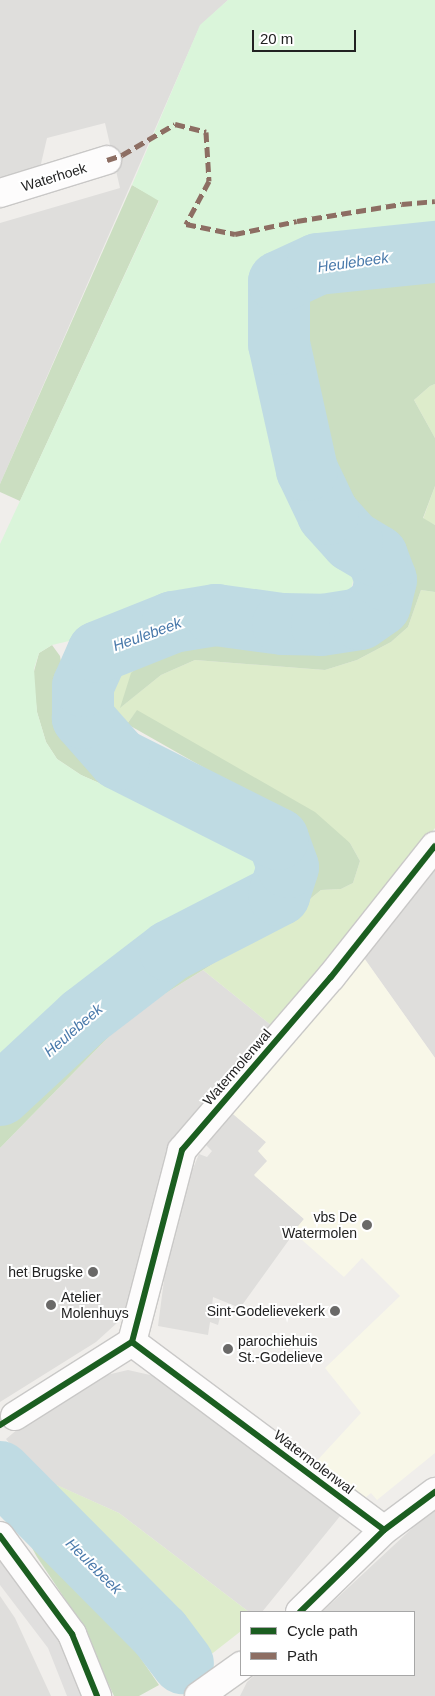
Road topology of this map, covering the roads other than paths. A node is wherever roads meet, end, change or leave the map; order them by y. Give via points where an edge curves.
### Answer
1 (107, 160) dead end
2 (0, 193) edge
3 (435, 846) edge
4 (132, 1342) junction
5 (14, 1416) dead end
6 (435, 1492) edge
7 (384, 1530) junction
8 (0, 1536) edge
9 (301, 1611) edge
10 (240, 1667) edge
11 (97, 1696) edge
12 (199, 1696) edge

1 - 2 street, Waterhoek
3 - 4 street, Watermolenwal via 332,976 182,1150
4 - 5 street
4 - 7 street, Watermolenwal
6 - 7 street
7 - 9 street
8 - 11 street via 72,1634
10 - 12 street

